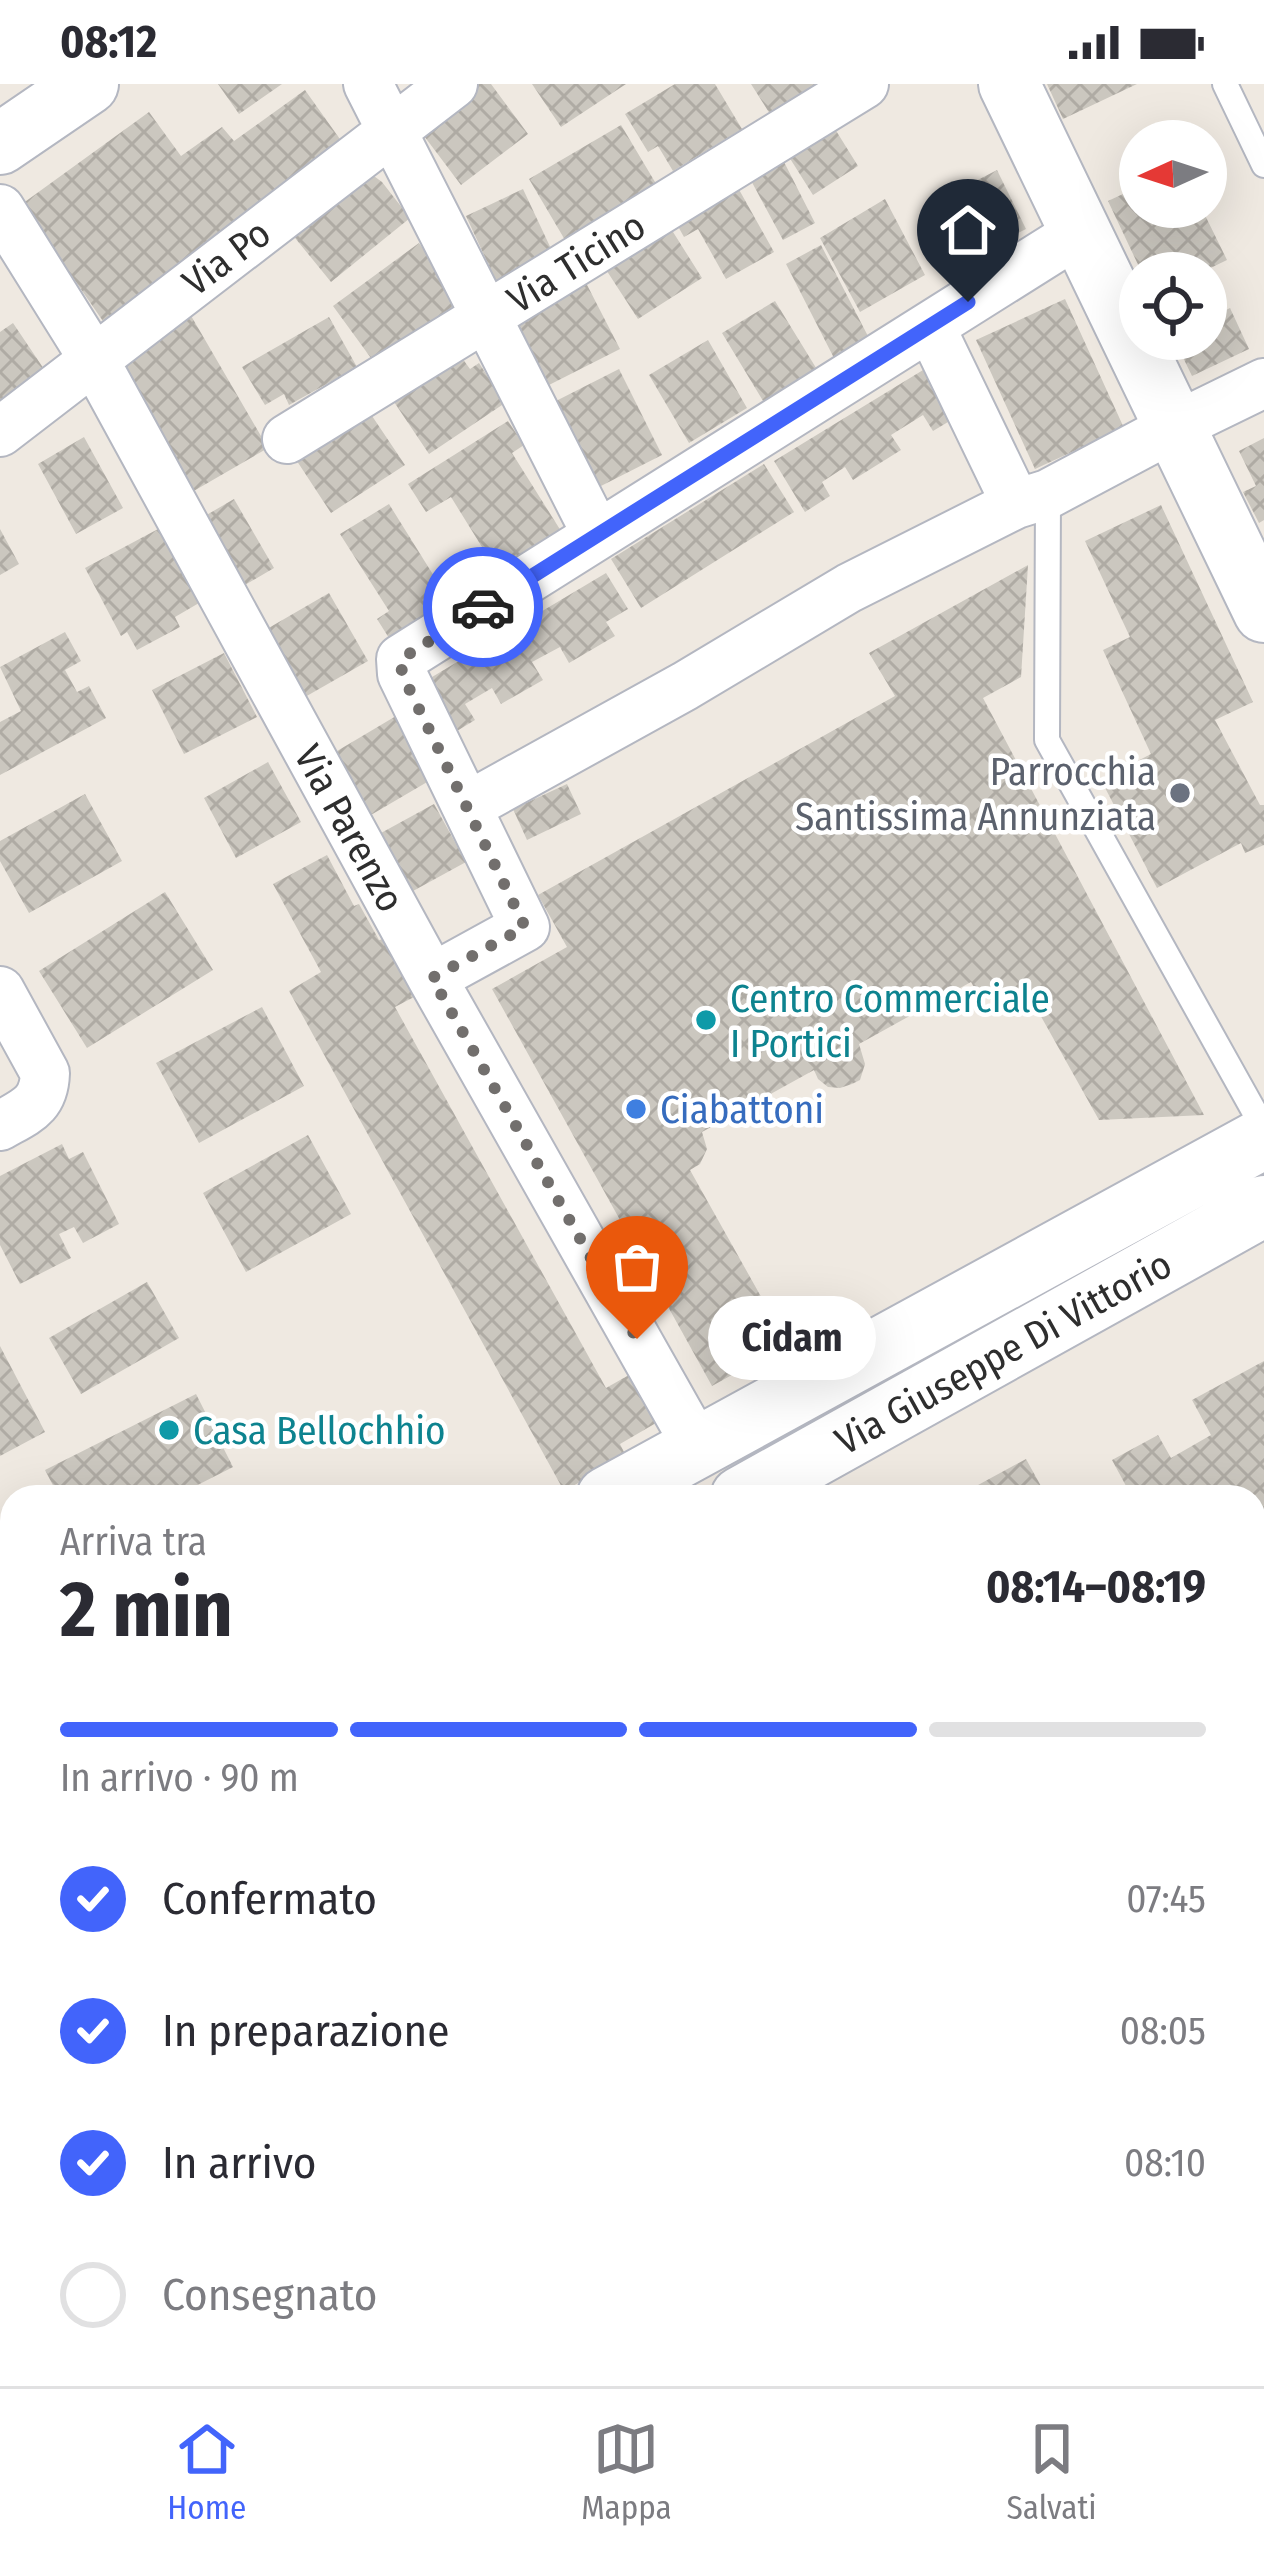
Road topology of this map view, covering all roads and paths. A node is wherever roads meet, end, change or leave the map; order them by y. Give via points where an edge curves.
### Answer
1 (88, 84) edge
2 (368, 84) edge
3 (453, 84) edge
4 (864, 84) edge
5 (1009, 84) edge
6 (1225, 84) edge
7 (392, 130) junction
8 (0, 143) edge
9 (1264, 165) edge
10 (0, 208) edge
11 (1082, 231) junction
12 (487, 318) junction
13 (930, 326) junction
14 (93, 358) junction
15 (1264, 383) edge
16 (1174, 427) junction
17 (0, 431) edge
18 (286, 439) dead end
19 (1032, 499) junction
20 (597, 535) junction
21 (1264, 612) edge
22 (468, 806) junction
23 (432, 978) junction
24 (0, 991) edge
25 (0, 1126) edge
26 (1264, 1134) edge
27 (1264, 1206) edge
28 (698, 1448) junction
29 (629, 1485) edge
30 (764, 1485) edge

1 - 8 street
2 - 7 street
3 - 7 street, Via Po
4 - 12 street, Via Ticino
5 - 11 street
6 - 9 lane
7 - 12 street
7 - 14 street, Via Po
10 - 14 street, Via Parenzo
11 - 13 street
11 - 16 street
12 - 18 street, Via Ticino
12 - 20 street
13 - 19 street
13 - 20 street
14 - 17 street, Via Po
14 - 23 street, Via Parenzo
15 - 16 street
16 - 19 street
16 - 21 street
19 - 22 street via 849,588
19 - 26 lane via 1048,740
20 - 22 street via 401,659
22 - 23 street via 525,927
23 - 28 street, Via Parenzo
24 - 25 street via 45,1073 40,1098
26 - 28 street, Via Giuseppe Di Vittorio via 1070,1234
27 - 30 street, Via Giuseppe Di Vittorio
28 - 29 street, Via Giuseppe Di Vittorio

